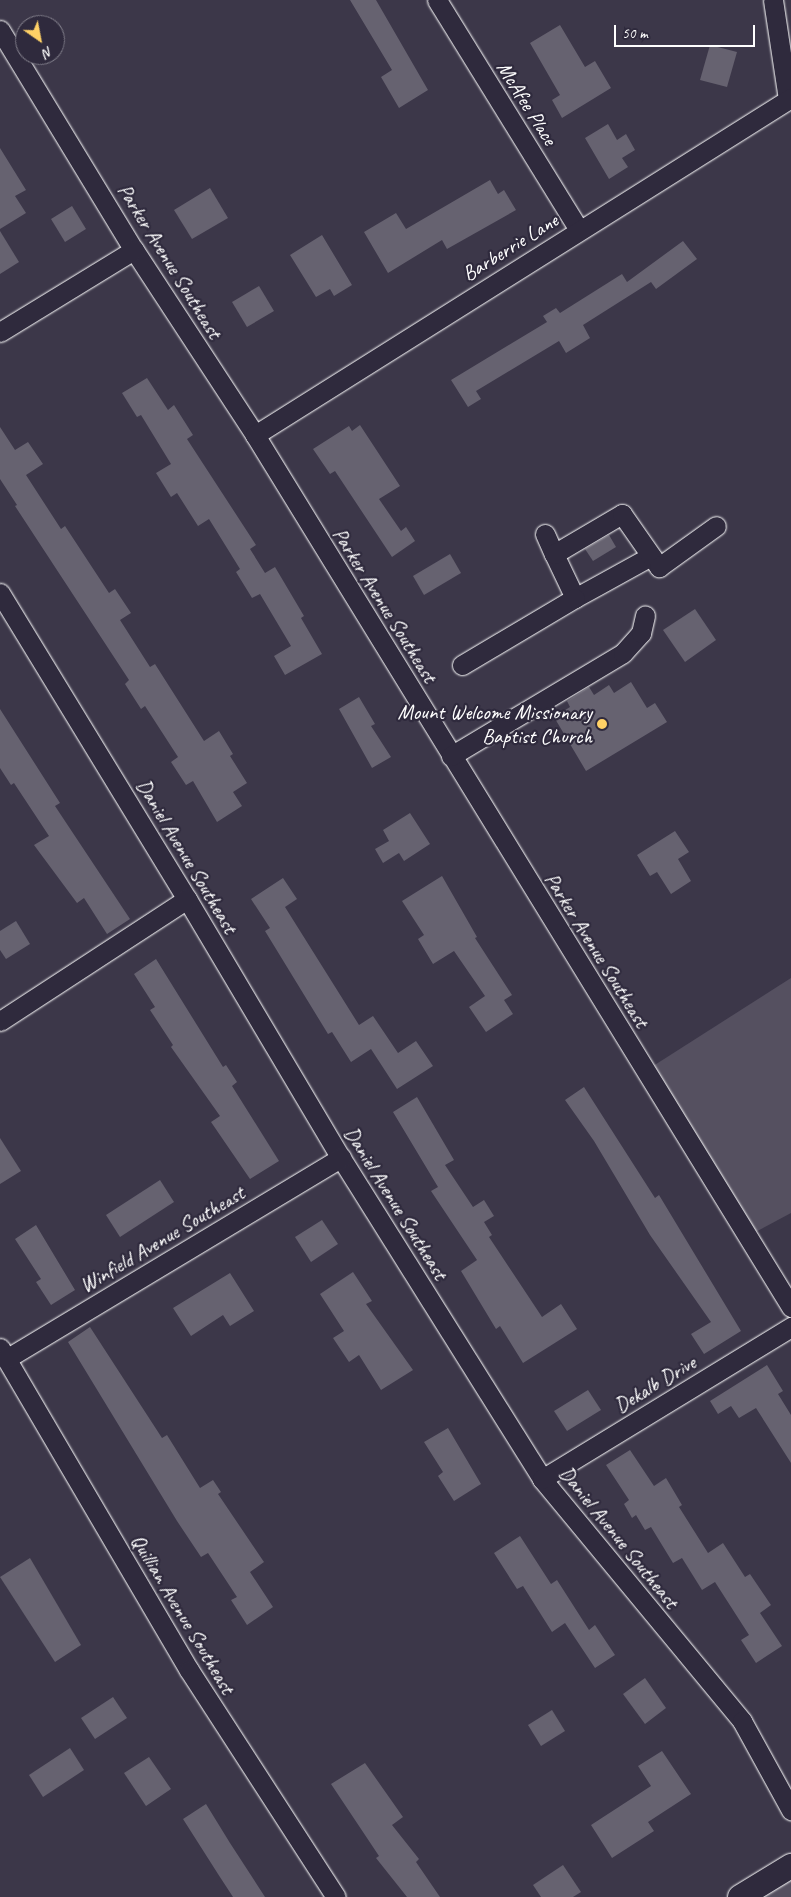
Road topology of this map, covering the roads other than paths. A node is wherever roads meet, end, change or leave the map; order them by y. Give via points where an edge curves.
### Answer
1 (437, 0) edge
2 (773, 0) edge
3 (0, 30) edge
4 (790, 98) edge
5 (579, 230) junction
6 (134, 250) junction
7 (0, 332) edge
8 (254, 435) junction
9 (716, 526) dead end
10 (545, 534) dead end
11 (554, 554) junction
12 (651, 556) junction
13 (0, 593) edge
14 (575, 598) junction
15 (646, 615) dead end
16 (462, 665) dead end
17 (452, 756) junction
18 (188, 899) junction
19 (0, 1021) edge
20 (340, 1158) junction
21 (791, 1307) edge
22 (791, 1327) edge
23 (3, 1353) edge
24 (542, 1479) junction
25 (791, 1810) edge
26 (791, 1866) edge
27 (336, 1897) edge
28 (740, 1897) edge

1 - 5 street, McAfee Place
2 - 4 street
3 - 6 street, Parker Avenue Southeast
4 - 5 street, Barberrie Lane
5 - 8 street, Barberrie Lane
6 - 7 street
6 - 8 street, Parker Avenue Southeast
8 - 17 street, Parker Avenue Southeast
9 - 12 street via 659,567
10 - 11 street
11 - 12 street via 622,514
11 - 14 street
12 - 14 street
13 - 18 street, Daniel Avenue Southeast
14 - 16 street
15 - 17 street via 641,633 623,653
17 - 21 street, Parker Avenue Southeast
18 - 19 street
18 - 20 street, Daniel Avenue Southeast
20 - 23 street, Winfield Avenue Southeast
20 - 24 street, Daniel Avenue Southeast
22 - 24 street, Dekalb Drive
23 - 27 street, Quillian Avenue Southeast via 189,1670
24 - 25 street, Daniel Avenue Southeast via 742,1721
26 - 28 main road

